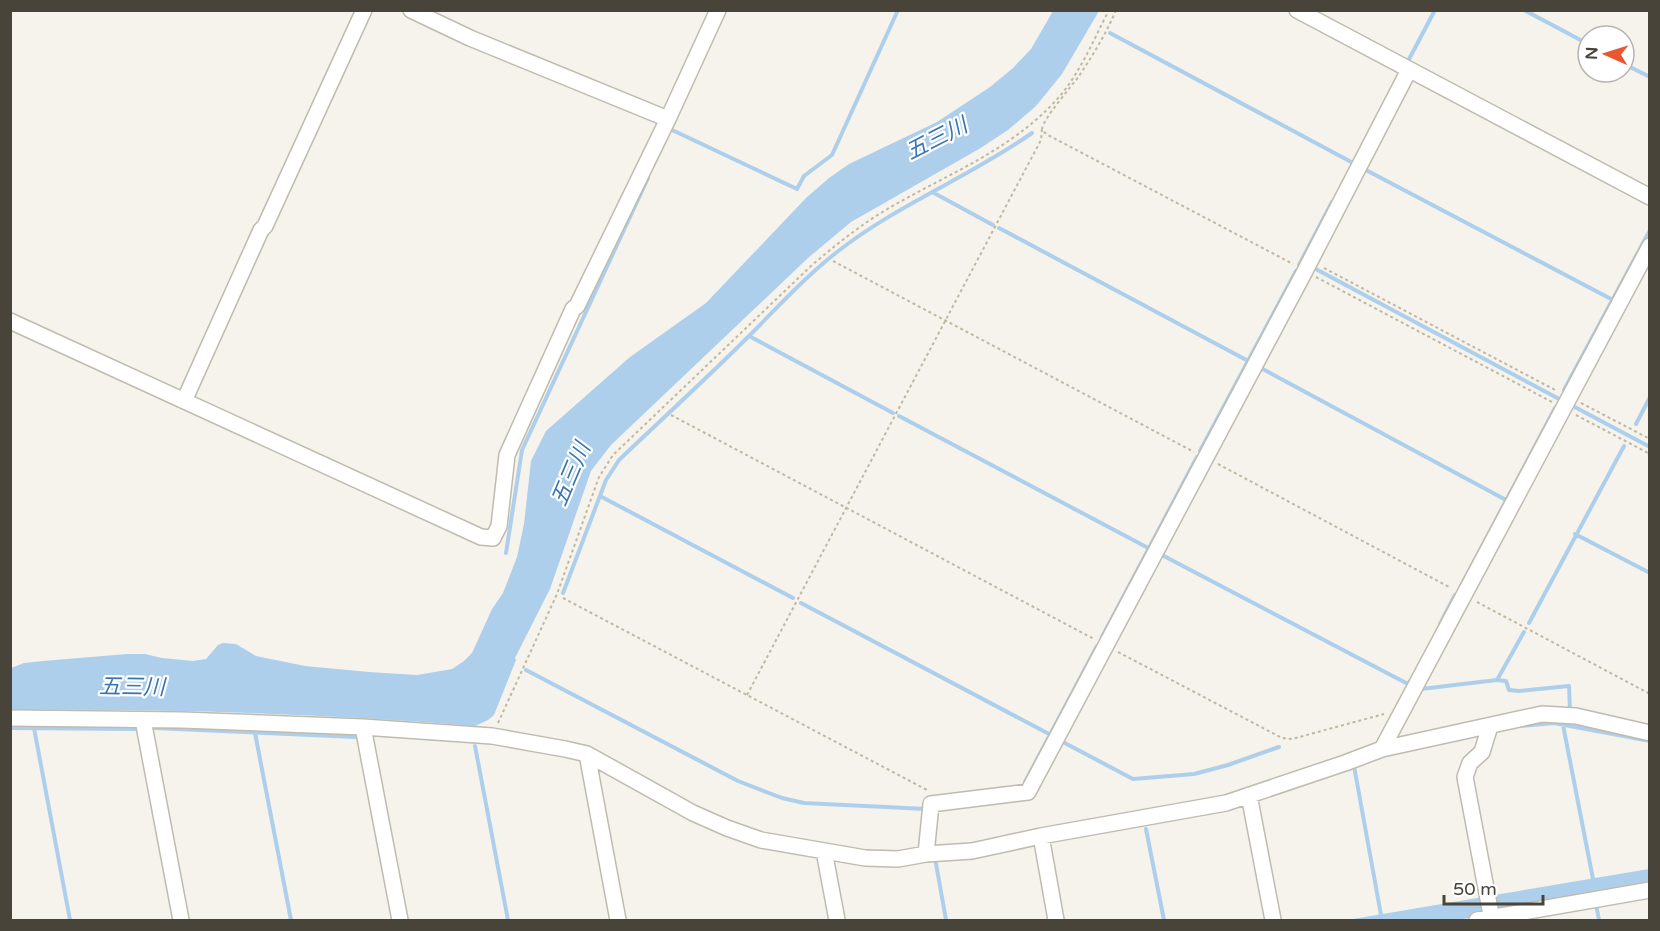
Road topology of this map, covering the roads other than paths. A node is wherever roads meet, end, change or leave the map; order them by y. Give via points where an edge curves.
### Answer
1 (364, 10) edge
2 (411, 10) edge
3 (718, 10) edge
4 (1297, 10) edge
5 (1409, 70) junction
6 (668, 119) junction
7 (1650, 198) edge
8 (1650, 246) edge
9 (10, 321) edge
10 (184, 401) junction
11 (10, 718) edge
12 (143, 720) junction
13 (1490, 726) junction
14 (363, 727) junction
15 (1650, 733) edge
16 (1382, 748) junction
17 (587, 754) junction
18 (1249, 795) junction
19 (1041, 836) junction
20 (824, 851) junction
21 (926, 854) junction
22 (1650, 890) edge
23 (1273, 918) edge
24 (1487, 920) edge
25 (181, 921) edge
26 (400, 921) edge
27 (618, 921) edge
28 (837, 921) edge
29 (1056, 921) edge

1 - 10 street
2 - 6 street
3 - 6 street
4 - 5 street
5 - 7 street
5 - 21 street via 1028,792 931,804
6 - 10 street via 573,309 507,455 501,515 493,538 481,537
8 - 16 street
9 - 10 street
11 - 12 street
12 - 14 street
12 - 25 street
13 - 15 street via 1542,714 1576,716
13 - 16 street
13 - 24 street via 1482,752 1470,764 1465,777
14 - 17 street via 492,736
14 - 26 street
16 - 18 street
17 - 20 street via 727,828 762,840
17 - 27 street
18 - 19 street via 1175,813
18 - 23 street
19 - 21 street via 972,851
19 - 29 street
20 - 21 street via 898,859
20 - 28 street
22 - 24 street

